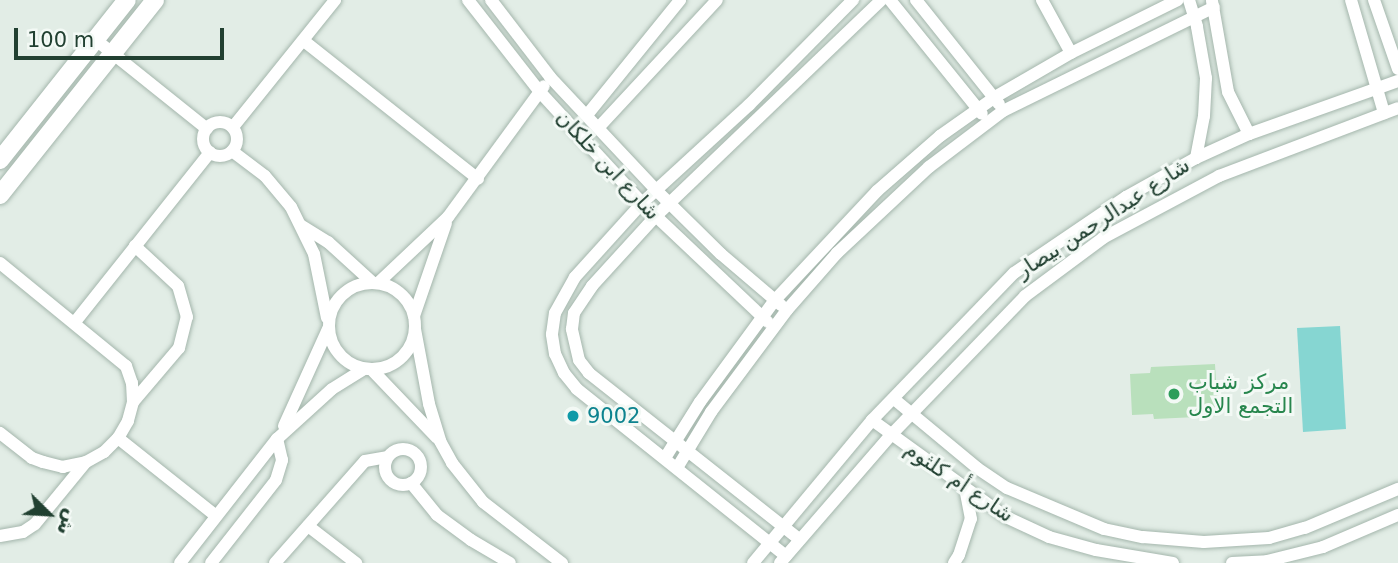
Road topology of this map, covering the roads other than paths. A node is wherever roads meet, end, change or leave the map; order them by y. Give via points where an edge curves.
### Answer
1 (155, 0) edge
2 (335, 0) edge
3 (468, 0) edge
4 (491, 0) edge
5 (680, 0) edge
6 (717, 0) edge
7 (853, 0) edge
8 (881, 0) edge
9 (890, 0) edge
10 (916, 0) edge
11 (1042, 0) edge
12 (1178, 0) edge
13 (1189, 0) edge
14 (1351, 0) edge
15 (1374, 0) edge
16 (124, 1) edge
17 (1213, 4) edge
18 (1194, 16) junction
19 (96, 40) junction
20 (304, 41) junction
21 (112, 52) junction
22 (1071, 53) junction
23 (1398, 69) edge
24 (550, 77) junction
25 (1398, 81) edge
26 (1376, 89) junction
27 (540, 92) junction
28 (995, 97) junction
29 (1398, 108) edge
30 (979, 109) junction
31 (1003, 111) junction
32 (1384, 113) junction
33 (587, 115) junction
34 (987, 121) junction
35 (233, 127) junction
36 (598, 127) junction
37 (207, 128) junction
38 (1250, 134) junction
39 (232, 151) junction
40 (210, 152) junction
41 (1196, 158) junction
42 (0, 160) edge
43 (478, 179) junction
44 (656, 190) junction
45 (0, 195) edge
46 (670, 203) junction
47 (642, 204) junction
48 (448, 216) junction
49 (655, 217) junction
50 (301, 226) junction
51 (135, 246) junction
52 (0, 263) edge
53 (375, 282) junction
54 (775, 300) junction
55 (786, 310) junction
56 (762, 317) junction
57 (75, 322) junction
58 (415, 323) junction
59 (328, 326) junction
60 (774, 327) junction
61 (368, 369) junction
62 (894, 399) junction
63 (132, 402) junction
64 (911, 413) junction
65 (872, 420) junction
66 (0, 433) edge
67 (890, 436) junction
68 (118, 438) junction
69 (277, 439) junction
70 (440, 441) junction
71 (676, 441) junction
72 (688, 450) junction
73 (387, 457) junction
74 (665, 458) junction
75 (86, 462) junction
76 (677, 468) junction
77 (411, 483) junction
78 (965, 489) junction
79 (1398, 489) edge
80 (1398, 515) edge
81 (216, 516) junction
82 (782, 525) junction
83 (307, 526) junction
84 (0, 536) edge
85 (799, 539) junction
86 (769, 542) junction
87 (783, 559) edge
88 (554, 561) edge
89 (180, 563) edge
90 (211, 563) edge
91 (275, 563) edge
92 (356, 563) edge
93 (510, 563) edge
94 (753, 563) edge
95 (954, 563) edge
96 (1173, 563) edge
97 (1232, 563) edge

1 - 21 street
2 - 20 street
3 - 27 street, شارع ابن خلكان
4 - 24 street, شارع ابن خلكان
5 - 33 street
6 - 36 street
7 - 44 street
8 - 46 street
9 - 30 street
10 - 28 street
11 - 22 street
12 - 22 street
13 - 18 street
14 - 26 street
15 - 23 street
16 - 19 street
17 - 18 street
17 - 38 street via 1228,92
18 - 31 street
18 - 41 street via 1206,78
19 - 21 street
19 - 42 street
20 - 35 street
20 - 43 street
21 - 37 street
21 - 45 street
22 - 28 street
24 - 27 street
24 - 33 street, شارع ابن خلكان
25 - 26 street, شارع عبدالرحمن بيصار
26 - 32 street
26 - 38 street, شارع عبدالرحمن بيصار
27 - 43 street
27 - 47 street, شارع ابن خلكان
28 - 30 street
28 - 31 street
29 - 32 street, شارع عبدالرحمن بيصار
30 - 34 street
30 - 54 street via 877,191
31 - 34 street
32 - 64 street, شارع عبدالرحمن بيصار via 1219,176 1103,238 1025,296
33 - 36 street, شارع ابن خلكان
34 - 55 street via 875,216
35 - 37 street via 219,121
35 - 39 street via 237,142
36 - 44 street, شارع ابن خلكان
37 - 40 street via 203,139
38 - 41 street, شارع عبدالرحمن بيصار
39 - 40 street via 219,156
39 - 50 street via 279,191
40 - 51 street
41 - 62 street, شارع عبدالرحمن بيصار via 1126,197 1014,273
43 - 48 street
44 - 46 street, شارع ابن خلكان
44 - 47 street
46 - 49 street
46 - 54 street, شارع ابن خلكان
47 - 49 street, شارع ابن خلكان
47 - 74 street via 563,294 552,334 555,354 577,389
48 - 53 street
48 - 58 street
49 - 56 street, شارع ابن خلكان
49 - 71 street via 592,286 574,313 572,329 579,360 589,373
50 - 53 street via 328,242
50 - 59 street via 314,254
51 - 57 street
51 - 63 street via 178,286 187,317 179,348
52 - 57 street
53 - 58 street via 401,294
53 - 59 street via 342,294
54 - 55 street, شارع ابن خلكان
54 - 56 street
55 - 60 street
56 - 60 street, شارع ابن خلكان
56 - 71 street
57 - 63 street via 126,366
58 - 61 street via 412,342 396,362
58 - 70 street via 423,380
59 - 61 street via 343,359
59 - 69 street via 314,367
60 - 72 street
61 - 69 street via 303,413
61 - 70 street
62 - 64 street, شارع أم كلثوم
62 - 65 street, شارع عبدالرحمن بيصار
63 - 68 street
64 - 67 street, شارع عبدالرحمن بيصار
64 - 79 street, شارع أم كلثوم via 1007,488 1104,529 1143,537 1204,541 1269,538
65 - 67 street, شارع أم كلثوم
65 - 82 street, شارع عبدالرحمن بيصار
66 - 75 street via 43,462 63,467
67 - 78 street, شارع أم كلثوم
67 - 85 street, شارع عبدالرحمن بيصار
68 - 75 street
68 - 81 street
69 - 81 street
69 - 90 street via 282,460 276,480
70 - 88 street via 483,502
71 - 72 street
71 - 74 street
72 - 76 street
72 - 82 street
73 - 77 street via 384,471 392,482
73 - 77 street via 406,449 418,457 421,472
73 - 83 street via 365,461
74 - 76 street
75 - 84 street via 35,524 23,532
76 - 86 street
77 - 93 street via 437,515
78 - 95 street via 971,519
78 - 96 street, شارع أم كلثوم via 1006,517 1049,537 1125,557
80 - 97 street via 1324,547 1267,561
81 - 89 street
82 - 85 street
82 - 86 street, شارع عبدالرحمن بيصار
83 - 91 street
83 - 92 street
85 - 87 street, شارع عبدالرحمن بيصار
86 - 87 street
86 - 94 street, شارع عبدالرحمن بيصار

